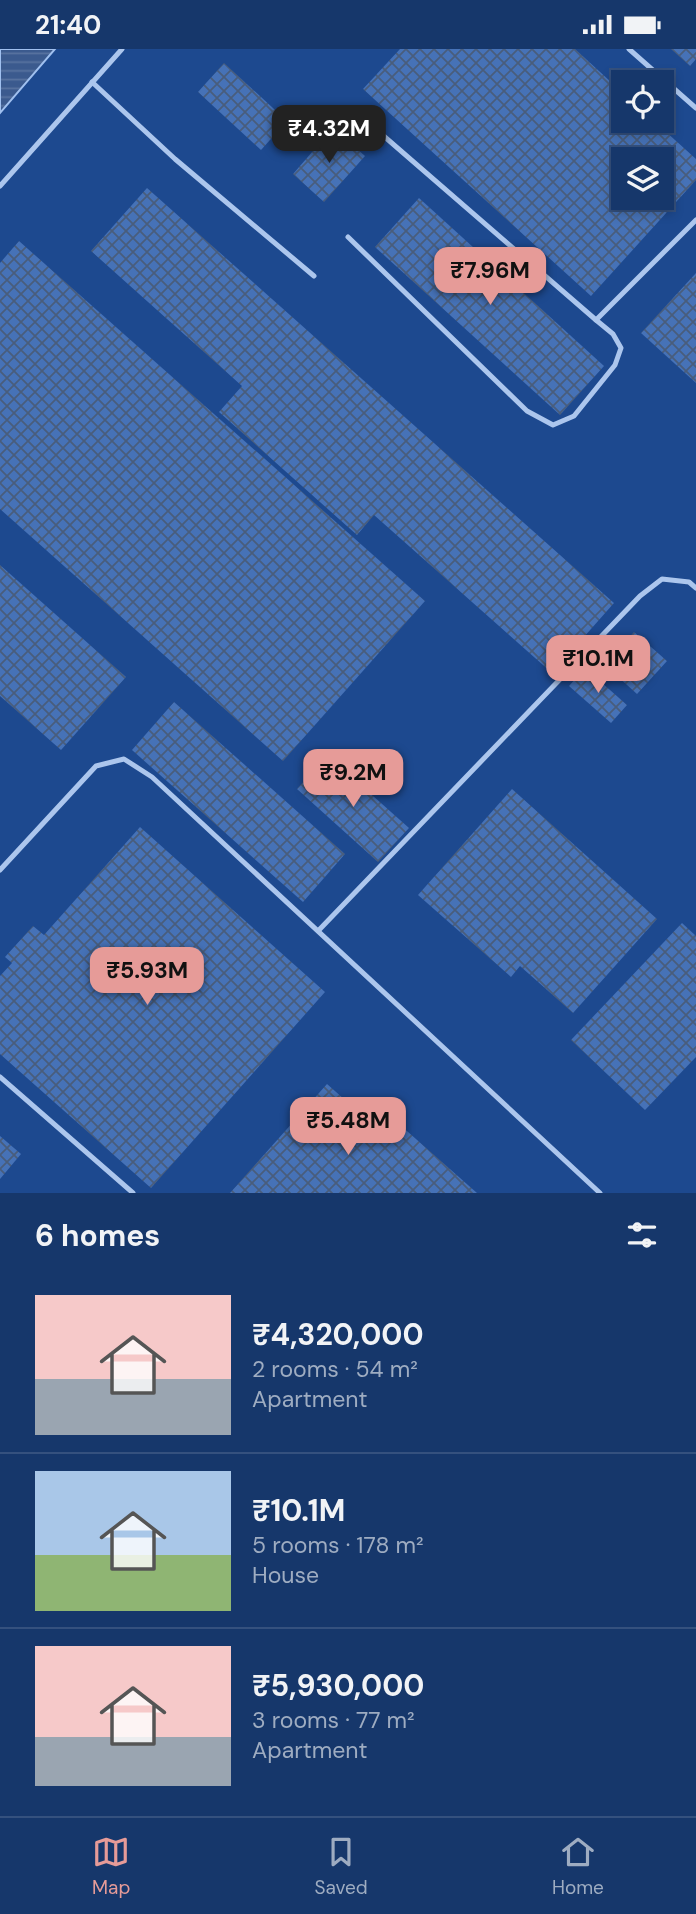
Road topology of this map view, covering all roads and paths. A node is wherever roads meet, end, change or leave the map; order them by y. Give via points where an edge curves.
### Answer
1 (122, 49) edge
2 (629, 49) edge
3 (92, 82) junction
4 (696, 108) edge
5 (356, 112) dead end
6 (0, 186) edge
7 (696, 220) edge
8 (348, 237) dead end
9 (314, 276) dead end
10 (596, 320) junction
11 (696, 589) edge
12 (0, 870) edge
13 (319, 930) junction
14 (0, 1077) edge
15 (133, 1193) edge
16 (600, 1193) edge

1 - 3 lane
2 - 4 lane
3 - 6 lane
3 - 9 lane
5 - 10 lane
7 - 10 lane
8 - 10 lane via 527,411 553,425 574,417 615,365 621,348
11 - 13 lane via 689,582 662,579 640,596
12 - 13 lane via 96,767 124,759 152,777
13 - 16 lane
14 - 15 lane

